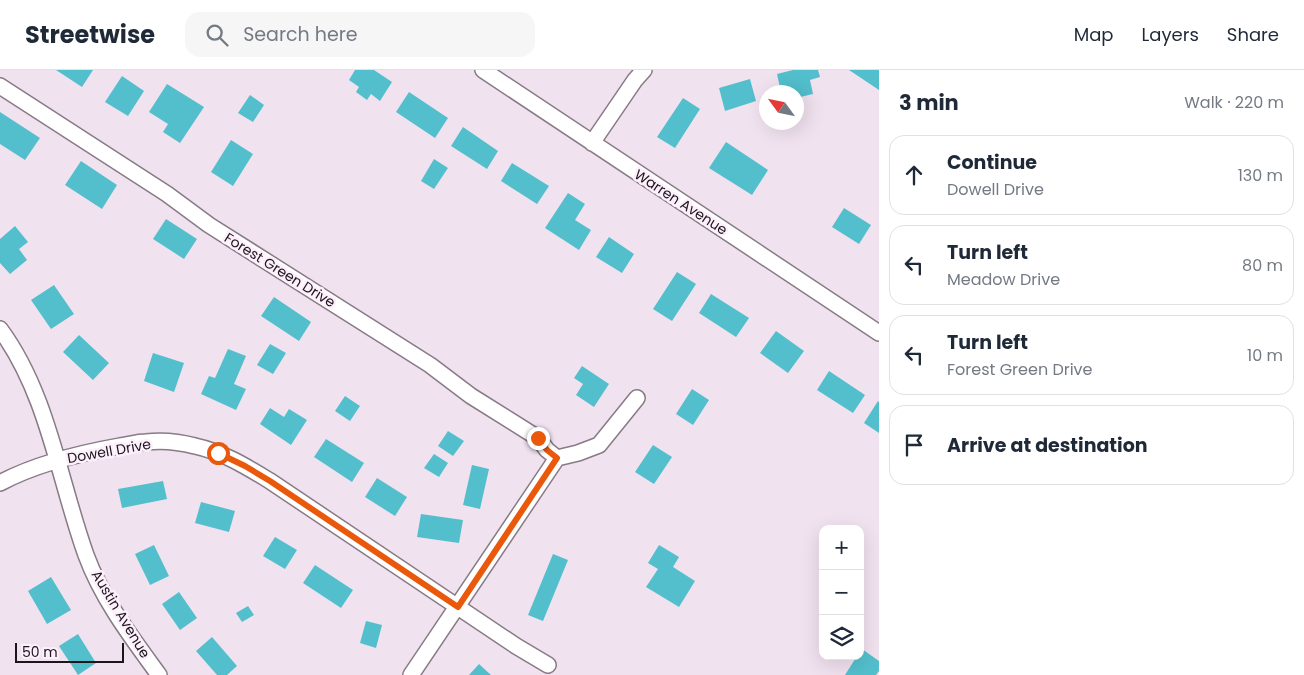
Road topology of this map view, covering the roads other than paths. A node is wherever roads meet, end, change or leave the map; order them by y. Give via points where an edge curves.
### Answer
1 (484, 70) edge
2 (644, 70) edge
3 (0, 86) edge
4 (592, 143) junction
5 (0, 328) edge
6 (879, 333) edge
7 (637, 398) dead end
8 (557, 458) junction
9 (58, 460) junction
10 (0, 483) edge
11 (458, 607) junction
12 (548, 665) dead end
13 (159, 675) edge
14 (411, 675) edge

1 - 4 street, Warren Avenue
2 - 4 street
3 - 8 street, Forest Green Drive via 167,194 209,225 430,365 471,396 538,438
4 - 6 street, Warren Avenue
5 - 9 street, Austin Avenue via 32,387
7 - 8 street via 599,445
8 - 11 street
9 - 10 street, Dowell Drive
9 - 11 street, Dowell Drive via 146,442 176,442 218,453 270,481
9 - 13 street, Austin Avenue via 87,557 105,594
11 - 12 street, Dowell Drive
11 - 14 street

